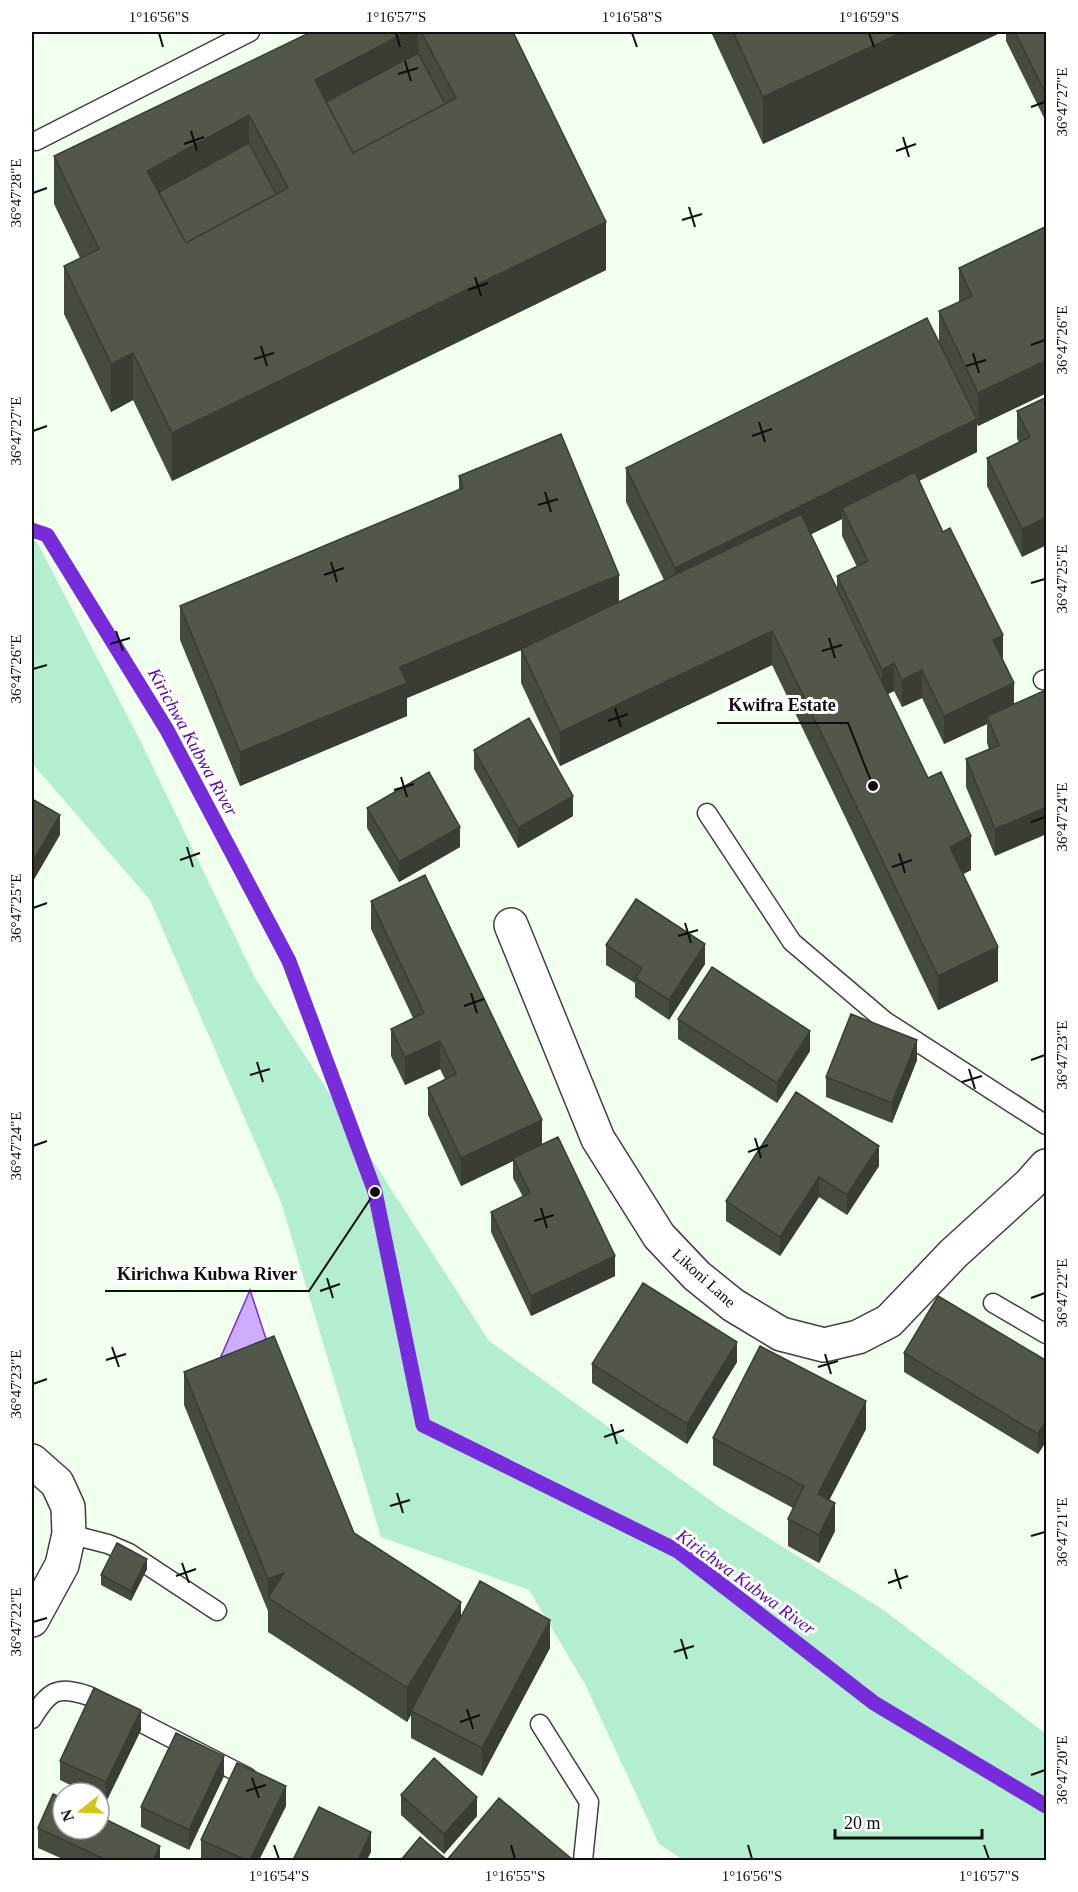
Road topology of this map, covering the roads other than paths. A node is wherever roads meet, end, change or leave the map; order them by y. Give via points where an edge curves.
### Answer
1 (249, 32) edge
2 (36, 141) dead end
3 (707, 813) dead end
4 (511, 925) dead end
5 (1047, 1125) edge
6 (1041, 1182) edge
7 (993, 1303) dead end
8 (1047, 1334) edge
9 (32, 1461) edge
10 (69, 1534) junction
11 (217, 1611) dead end
12 (32, 1620) edge
13 (32, 1719) edge
14 (540, 1724) dead end
15 (247, 1777) edge
16 (583, 1860) edge

1 - 2 lane
3 - 5 lane via 792,942 885,1022
4 - 6 street, Likoni Lane via 598,1139 659,1236 697,1276 733,1305 781,1334 824,1345 858,1337 889,1321 954,1253
7 - 8 lane
9 - 10 street via 57,1483 68,1507
10 - 11 lane via 129,1553
10 - 12 street via 62,1565
13 - 15 lane via 43,1700 55,1692 70,1690
14 - 16 lane via 590,1802

